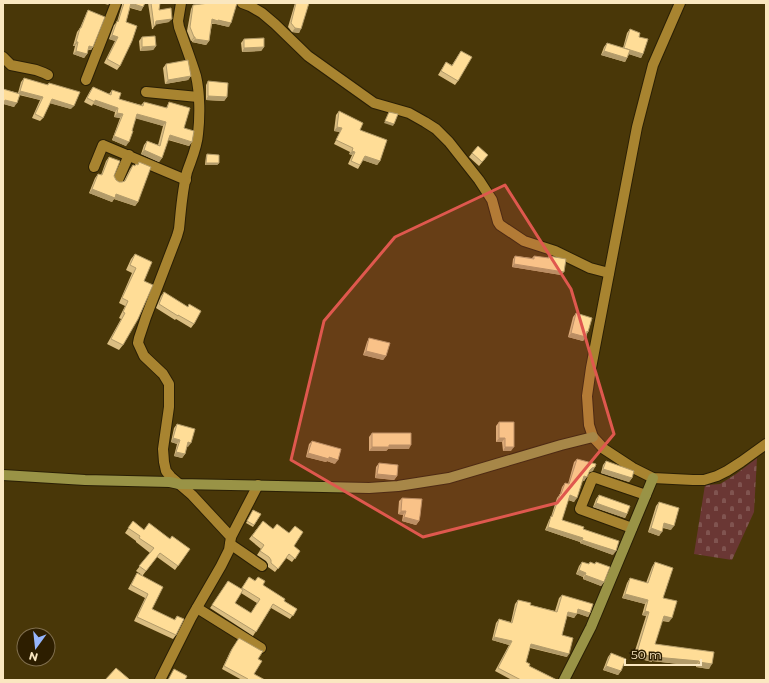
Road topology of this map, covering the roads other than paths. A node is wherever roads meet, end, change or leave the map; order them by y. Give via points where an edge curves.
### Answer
1 (116, 3) edge
2 (181, 3) edge
3 (242, 3) edge
4 (680, 3) edge
5 (3, 57) edge
6 (48, 75) dead end
7 (86, 80) dead end
8 (146, 92) dead end
9 (198, 98) junction
10 (129, 155) junction
11 (94, 167) dead end
12 (118, 180) edge
13 (186, 180) junction
14 (609, 273) junction
15 (593, 437) junction
16 (766, 444) edge
17 (3, 475) edge
18 (653, 478) junction
19 (179, 484) junction
20 (258, 485) junction
21 (646, 495) junction
22 (632, 528) junction
23 (230, 541) junction
24 (262, 566) dead end
25 (197, 608) junction
26 (261, 648) dead end
27 (160, 680) edge
28 (564, 680) edge

1 - 7 street
2 - 9 street via 179,27 196,77
3 - 14 street via 262,14 308,56 374,103 409,113 436,129 480,180 492,200 500,225 524,241 554,251 590,268
4 - 14 street via 651,72 637,127
5 - 6 street via 11,65
8 - 9 street
9 - 13 street via 198,135
10 - 11 street via 104,144
10 - 12 street
10 - 13 street
13 - 19 street via 179,230 138,343 144,356 163,374 169,384 164,462 166,471
14 - 15 street via 587,396 589,425
15 - 18 street via 604,449
15 - 20 street via 449,478 398,486 369,488
16 - 18 street via 736,465 704,480
17 - 19 street
18 - 21 street
19 - 20 street
19 - 23 street via 192,495
20 - 23 street
21 - 22 street
21 - 22 street via 593,477 580,509
22 - 28 street via 591,627
23 - 24 street
23 - 25 street via 229,550
25 - 26 street
25 - 27 street

